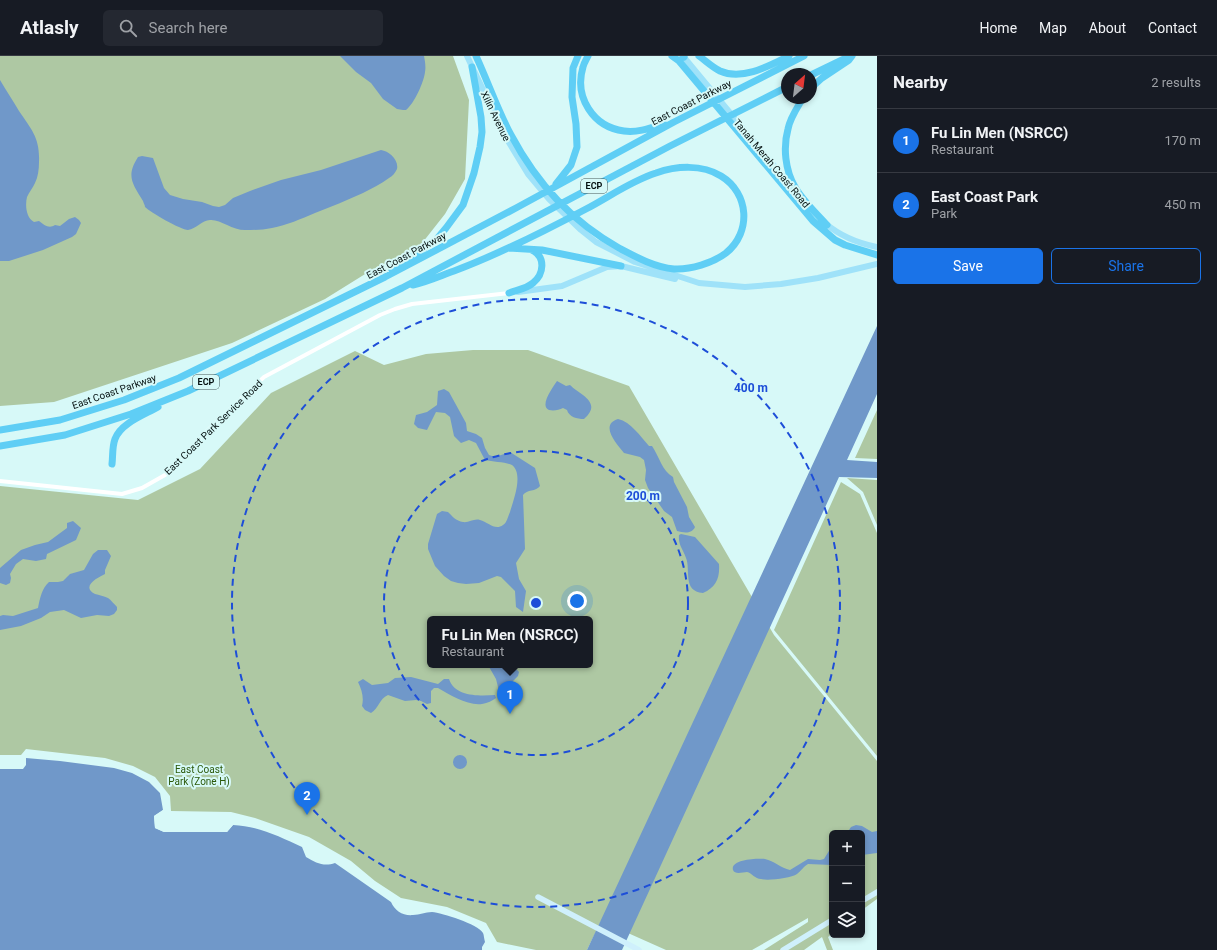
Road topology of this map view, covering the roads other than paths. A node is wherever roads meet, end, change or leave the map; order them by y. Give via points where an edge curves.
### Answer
1 (467, 56) edge
2 (476, 56) edge
3 (578, 56) edge
4 (588, 56) edge
5 (672, 56) edge
6 (683, 56) edge
7 (699, 56) edge
8 (789, 56) edge
9 (804, 56) edge
10 (851, 56) edge
11 (472, 67) junction
12 (817, 72) edge
13 (817, 83) edge
14 (703, 85) junction
15 (781, 90) edge
16 (799, 104) edge
17 (674, 122) junction
18 (741, 131) junction
19 (530, 172) junction
20 (551, 188) junction
21 (827, 225) junction
22 (584, 228) junction
23 (877, 247) edge
24 (508, 248) junction
25 (527, 248) junction
26 (877, 255) edge
27 (877, 264) edge
28 (621, 266) junction
29 (385, 277) junction
30 (698, 283) junction
31 (402, 288) junction
32 (509, 293) junction
33 (188, 391) junction
34 (0, 430) edge
35 (0, 446) edge
36 (112, 464) dead end
37 (0, 481) edge
38 (877, 892) edge
39 (538, 897) dead end
40 (865, 899) edge
41 (829, 922) edge
42 (639, 950) edge
43 (783, 950) edge

1 - 11 main road, Xilin Avenue
2 - 19 highway
3 - 20 highway via 573,68 572,97 577,147 571,165
4 - 17 highway via 583,66 581,89 587,108 594,117 612,128 623,131
5 - 14 highway
6 - 14 main road
7 - 8 highway via 720,71 737,74 751,72
9 - 17 highway, East Coast Parkway / ECP
10 - 12 highway
10 - 13 highway
11 - 19 main road, Xilin Avenue via 505,136 518,159
11 - 29 highway via 482,132 474,173 463,205 436,240
14 - 18 highway
15 - 31 highway, ECP
16 - 21 highway via 788,128 786,160 795,187
17 - 20 highway, East Coast Parkway / ECP
18 - 21 main road, Tanah Merah Coast Road
18 - 26 highway via 813,222 845,246
19 - 22 highway
20 - 29 highway, East Coast Parkway / ECP
21 - 23 main road, Tanah Merah Coast Road via 840,235
22 - 24 highway via 646,262 675,269 689,267 716,259 735,243 744,219 743,205 730,182 711,171 698,168 670,169 634,182
22 - 30 main road via 596,242 635,262
24 - 25 highway
24 - 31 highway via 420,284
25 - 28 highway
25 - 32 highway via 540,255 541,271 529,286
27 - 30 main road via 781,284 745,287
28 - 30 main road via 665,278
28 - 32 main road via 607,268 562,286
29 - 34 highway, East Coast Parkway / ECP via 180,378 124,400 60,420
31 - 33 highway, ECP
32 - 37 street, East Coast Park Service Road via 408,305 380,315 264,377 204,434 174,467 142,488 122,494
33 - 35 highway, ECP via 131,414 65,435
33 - 36 highway via 124,426 115,438
38 - 40 street
39 - 42 street
41 - 43 street

